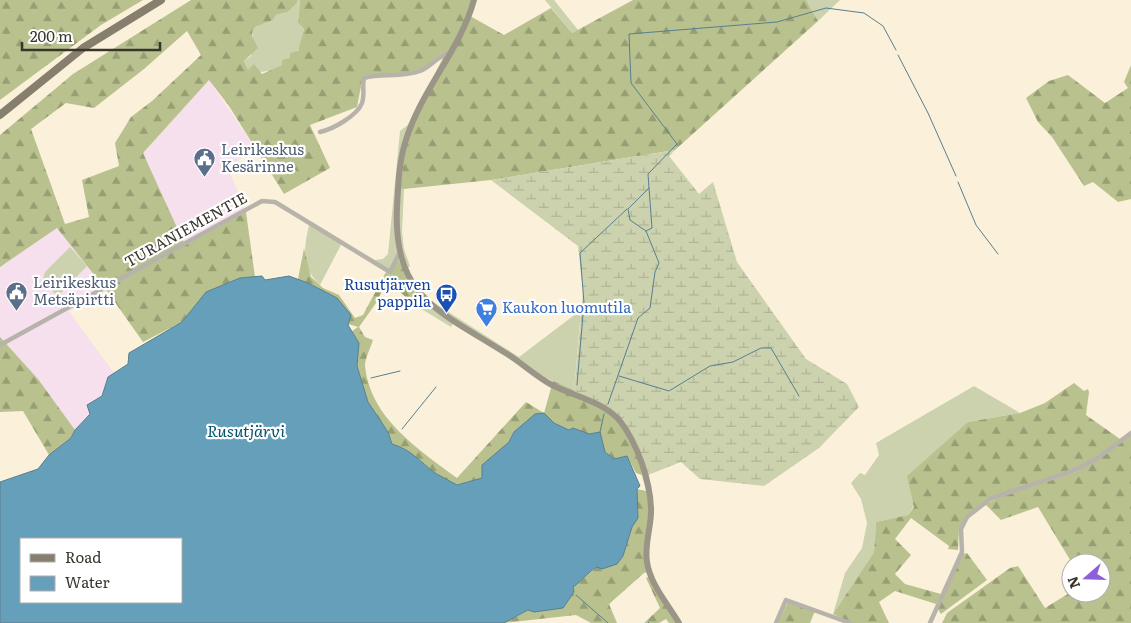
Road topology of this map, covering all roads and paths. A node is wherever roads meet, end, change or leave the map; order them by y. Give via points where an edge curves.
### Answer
1 (161, 0) edge
2 (474, 0) edge
3 (450, 53) junction
4 (0, 115) edge
5 (320, 132) dead end
6 (399, 254) junction
7 (0, 345) edge
8 (1131, 432) edge
9 (679, 623) edge
10 (776, 623) edge
11 (850, 623) edge
12 (930, 623) edge

1 - 4 main road via 83,48
2 - 3 main road
3 - 5 street via 440,55 419,71 364,78 363,97 358,110 335,128
3 - 6 main road via 426,94 404,144 396,226
6 - 7 street, TURANIEMENTIE via 390,272 275,202 262,202
6 - 9 main road via 414,286 436,310 549,383 602,407 620,422 645,472 651,507 648,567
8 - 12 street via 1098,458 1075,470 990,500 967,517 961,529 962,552
10 - 11 street via 786,600

